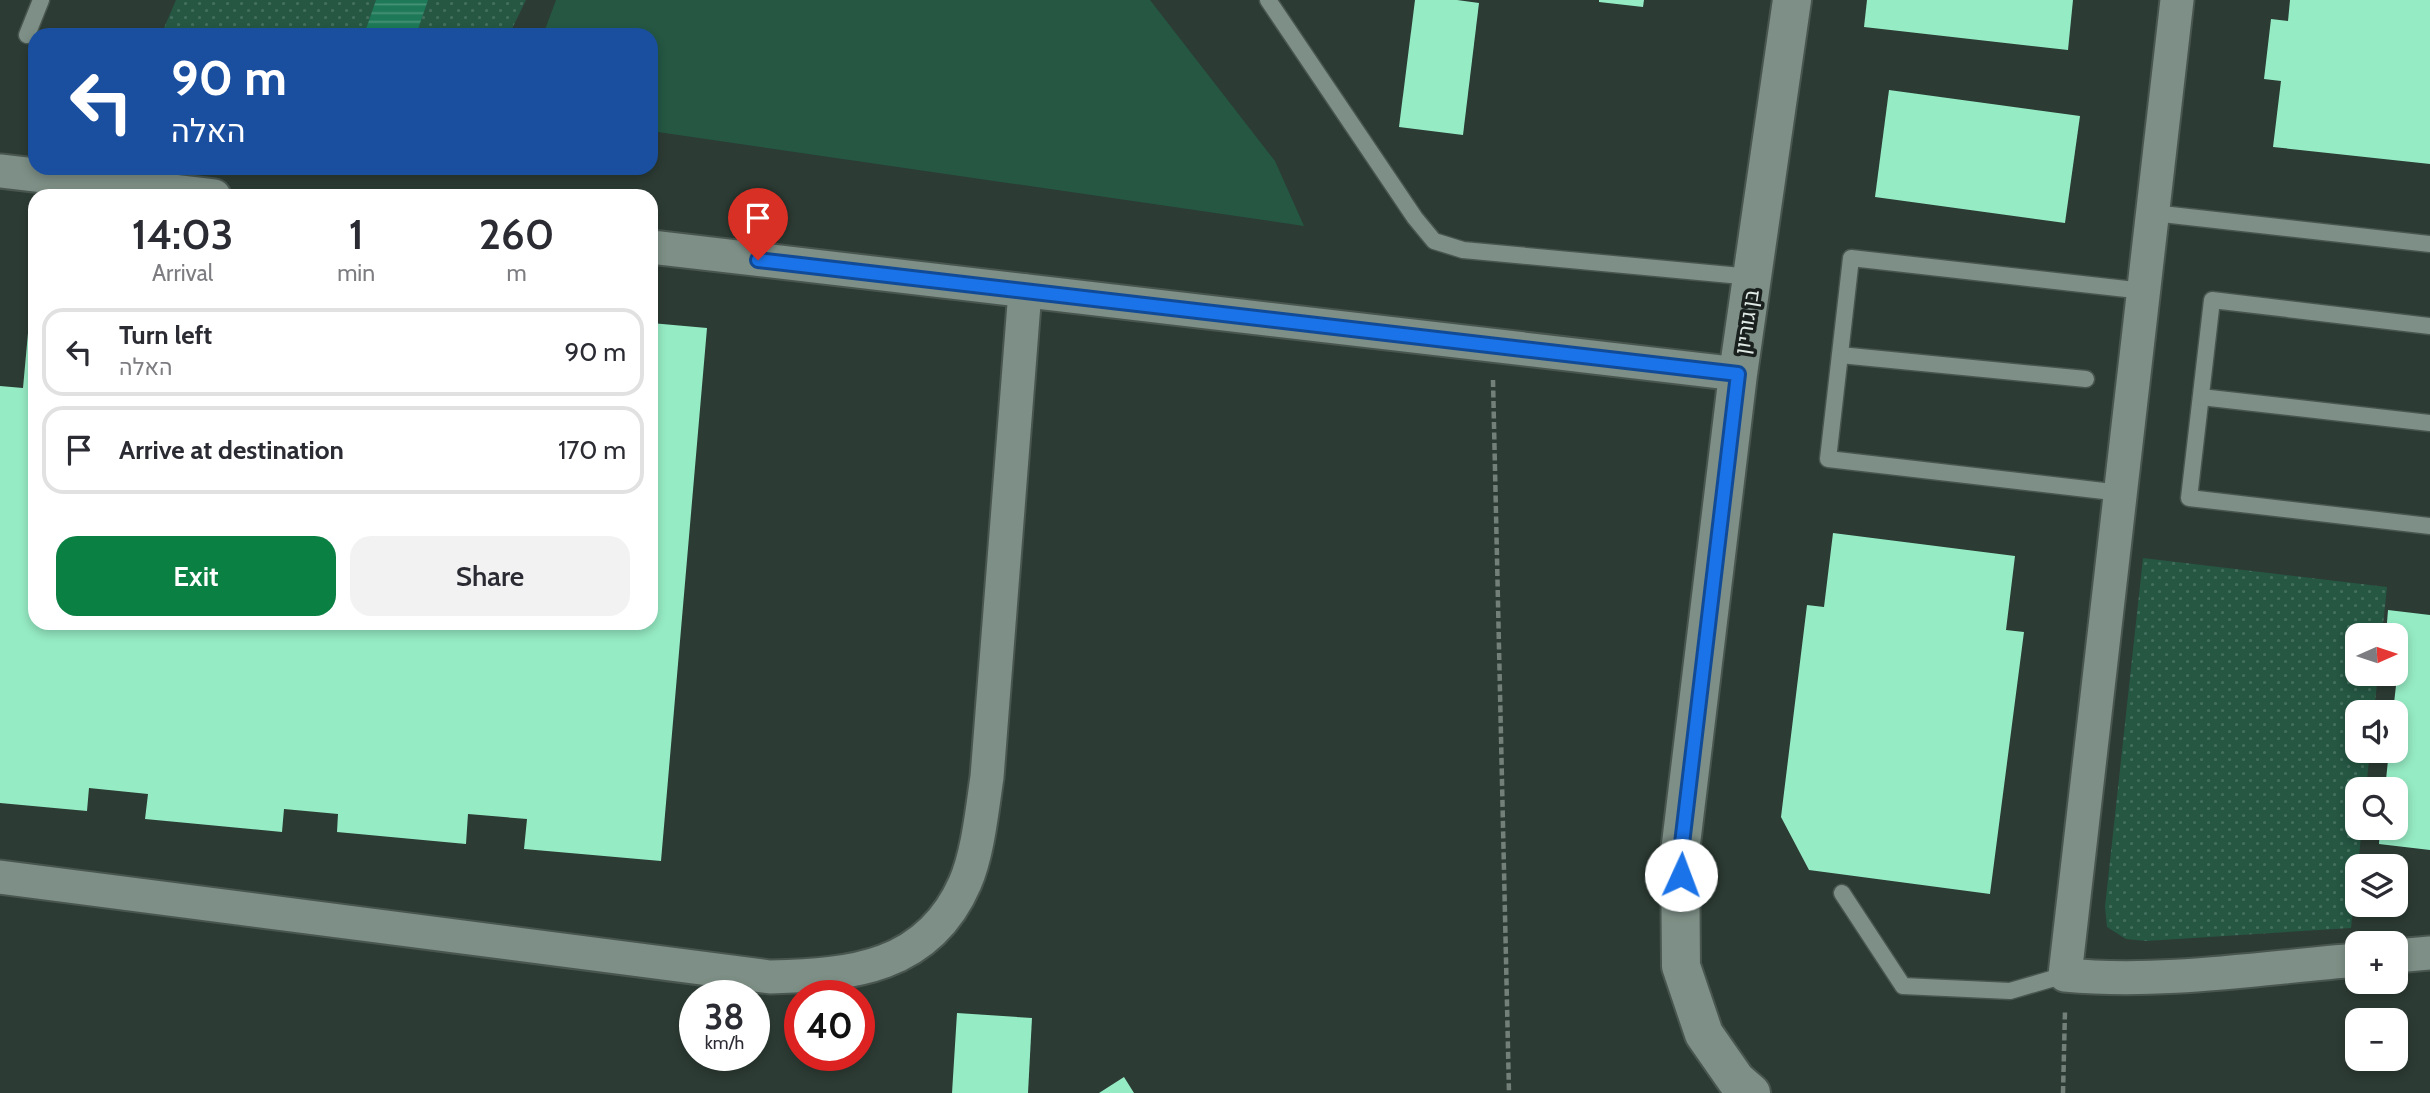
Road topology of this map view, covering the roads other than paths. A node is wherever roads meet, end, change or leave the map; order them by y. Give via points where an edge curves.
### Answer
1 (41, 0) edge
2 (1268, 0) edge
3 (1792, 0) edge
4 (2177, 0) edge
5 (29, 28) edge
6 (0, 171) edge
7 (28, 174) edge
8 (34, 175) edge
9 (154, 189) edge
10 (2153, 214) junction
11 (2430, 244) edge
12 (658, 248) edge
13 (1754, 277) junction
14 (1025, 291) junction
15 (2144, 291) junction
16 (2430, 326) edge
17 (1840, 355) junction
18 (1738, 374) junction
19 (2086, 379) dead end
20 (2201, 397) junction
21 (2430, 423) edge
22 (2121, 493) junction
23 (2430, 526) edge
24 (0, 877) edge
25 (1842, 892) dead end
26 (2430, 953) edge
27 (2408, 955) edge
28 (2345, 961) edge
29 (2065, 975) junction
30 (1751, 1093) edge

1 - 5 lane
2 - 13 lane via 1434,241 1463,250
3 - 13 street, בן גוריון
4 - 10 street
6 - 7 street
8 - 9 street
10 - 11 lane
10 - 15 street
12 - 14 street
13 - 18 street, בן גוריון
14 - 18 street
14 - 24 street via 988,764 978,832 965,882 946,915 914,948 874,965 826,976 770,977
15 - 17 lane via 1851,258
15 - 22 street
16 - 20 lane via 2212,300
17 - 19 lane
17 - 22 lane via 1828,459
18 - 30 street, בן גוריון via 1681,852 1681,966 1704,1034 1735,1080
20 - 21 lane
20 - 23 lane via 2189,498
22 - 29 street
25 - 29 lane via 1903,986 2010,991
26 - 27 street
28 - 29 street via 2154,978

